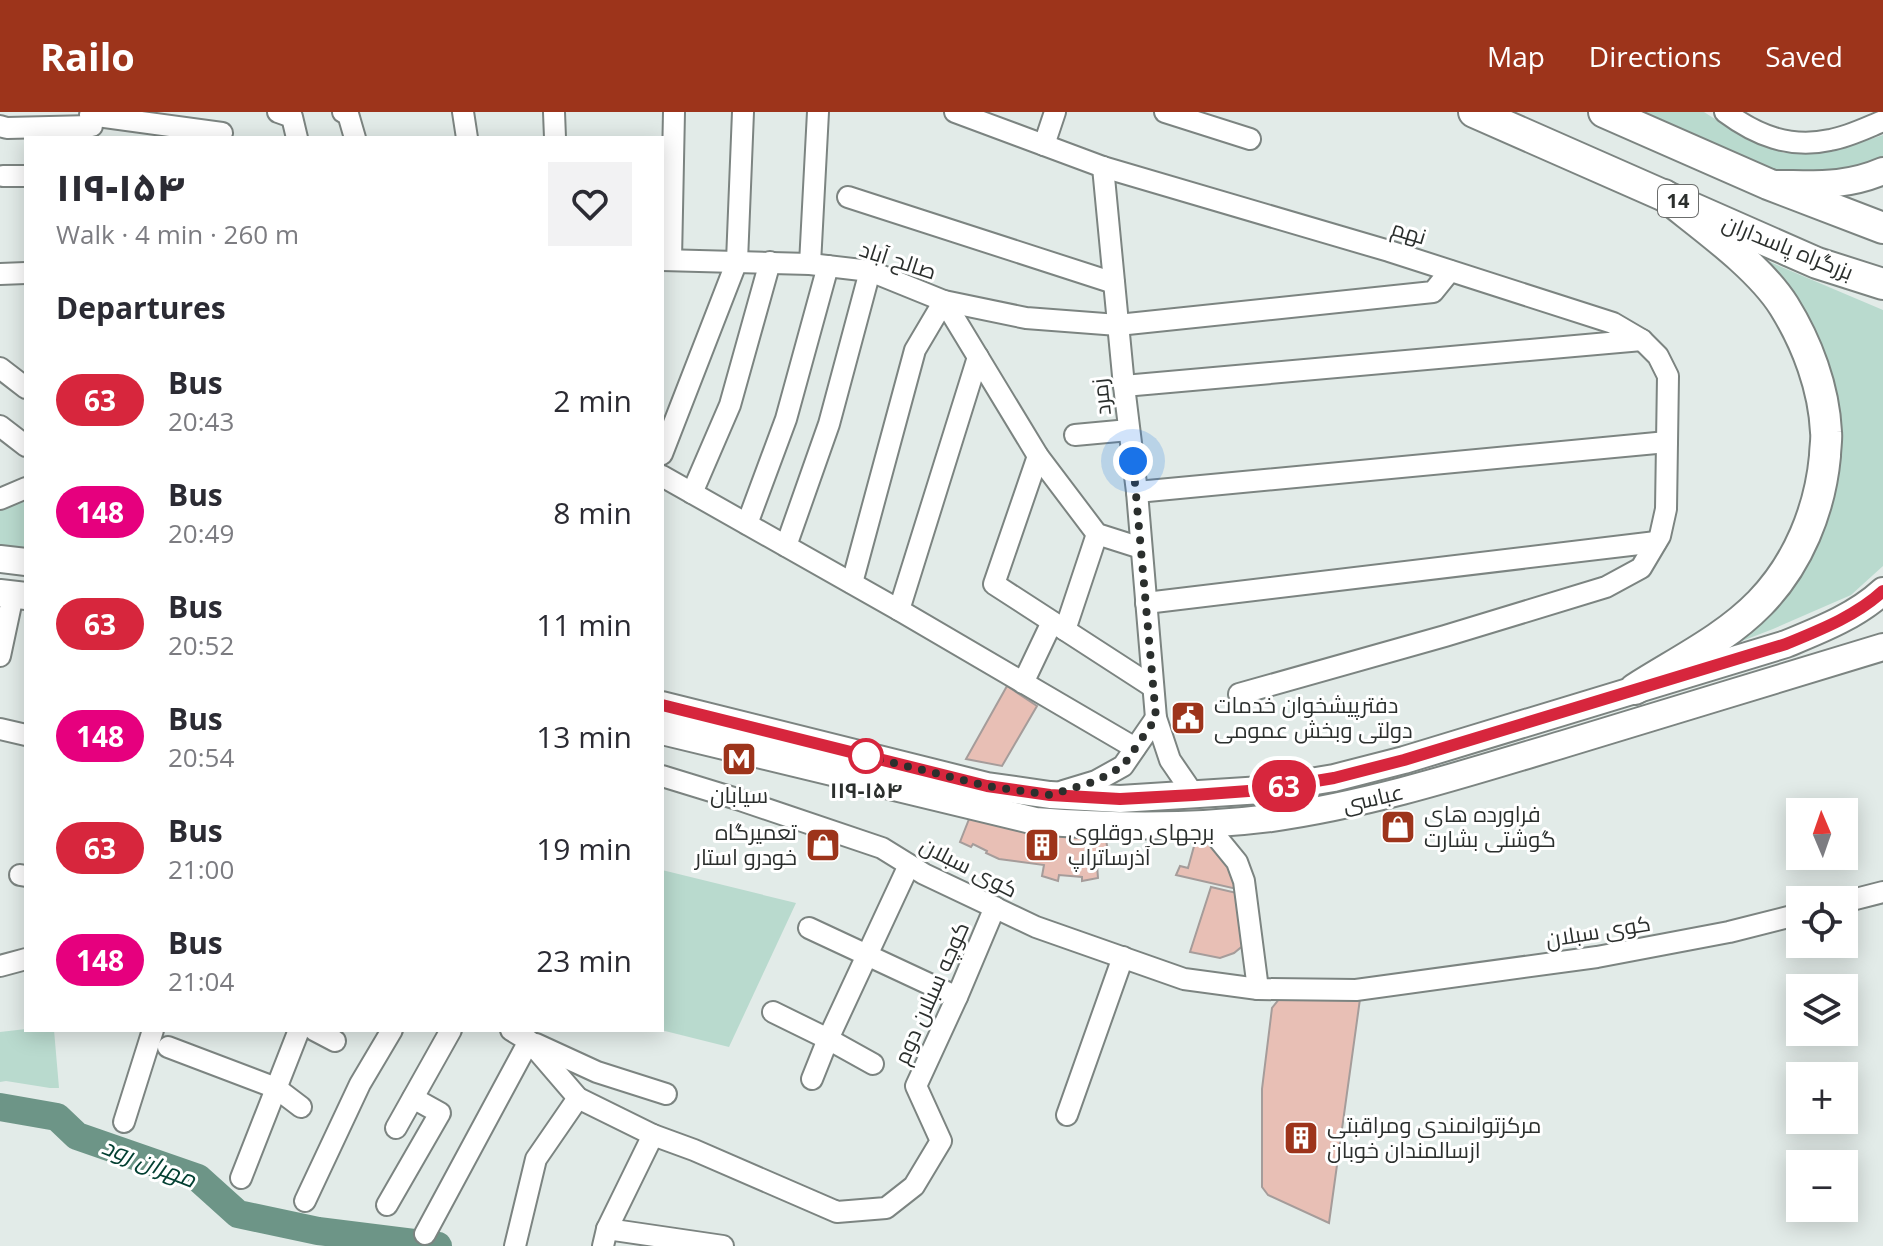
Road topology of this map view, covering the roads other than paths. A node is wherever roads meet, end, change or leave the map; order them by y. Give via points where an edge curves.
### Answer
1 (278, 112) edge
2 (343, 112) edge
3 (463, 112) edge
4 (554, 112) edge
5 (674, 112) edge
6 (743, 112) edge
7 (818, 112) edge
8 (955, 112) edge
9 (1055, 112) edge
10 (1165, 112) edge
11 (1474, 112) edge
12 (1604, 112) edge
13 (1725, 112) edge
14 (1866, 121) edge
15 (1883, 121) edge
16 (91, 123) edge
17 (0, 126) edge
18 (222, 133) dead end
19 (297, 136) edge
20 (354, 136) edge
21 (467, 136) edge
22 (555, 136) edge
23 (1250, 139) dead end
24 (1044, 145) junction
25 (1103, 167) junction
26 (1883, 171) edge
27 (3, 176) dead end
28 (24, 176) edge
29 (1768, 184) junction
30 (1664, 195) junction
31 (848, 197) dead end
32 (1883, 228) edge
33 (667, 260) edge
34 (737, 261) junction
35 (770, 262) junction
36 (819, 265) junction
37 (870, 271) junction
38 (1450, 271) junction
39 (24, 273) edge
40 (0, 274) edge
41 (1114, 283) junction
42 (1883, 284) edge
43 (944, 301) junction
44 (1118, 325) junction
45 (1642, 340) junction
46 (978, 357) junction
47 (0, 368) edge
48 (24, 386) edge
49 (1124, 386) junction
50 (0, 426) edge
51 (1129, 430) junction
52 (1075, 435) dead end
53 (1667, 442) junction
54 (24, 444) edge
55 (664, 449) edge
56 (1038, 456) junction
57 (664, 477) edge
58 (24, 489) edge
59 (1137, 492) junction
60 (692, 493) junction
61 (1, 498) edge
62 (747, 524) junction
63 (1097, 534) junction
64 (1656, 542) junction
65 (786, 546) junction
66 (1141, 548) junction
67 (0, 559) edge
68 (24, 562) edge
69 (852, 583) junction
70 (1883, 591) edge
71 (13, 595) edge
72 (1146, 603) junction
73 (899, 610) junction
74 (1058, 626) junction
75 (1883, 647) edge
76 (0, 656) edge
77 (1023, 683) junction
78 (1153, 687) junction
79 (1635, 689) junction
80 (1239, 694) dead end
81 (664, 706) edge
82 (1156, 718) junction
83 (0, 729) edge
84 (664, 731) edge
85 (24, 735) edge
86 (780, 748) junction
87 (1135, 748) junction
88 (664, 777) edge
89 (1050, 795) junction
90 (1194, 795) junction
91 (1206, 824) junction
92 (909, 865) junction
93 (1883, 892) edge
94 (1858, 898) edge
95 (995, 907) junction
96 (1786, 918) edge
97 (809, 928) dead end
98 (868, 954) junction
99 (1123, 957) junction
100 (24, 960) edge
101 (0, 966) edge
102 (1258, 989) junction
103 (957, 997) junction
104 (773, 1012) dead end
105 (152, 1032) edge
106 (298, 1032) edge
107 (318, 1032) edge
108 (391, 1032) edge
109 (450, 1032) edge
110 (514, 1032) edge
111 (828, 1039) junction
112 (335, 1041) dead end
113 (529, 1041) junction
114 (168, 1047) dead end
115 (873, 1064) dead end
116 (812, 1079) dead end
117 (276, 1088) junction
118 (666, 1094) dead end
119 (413, 1098) junction
120 (578, 1098) junction
121 (301, 1107) dead end
122 (1067, 1115) dead end
123 (124, 1122) dead end
124 (396, 1128) dead end
125 (653, 1135) junction
126 (241, 1178) dead end
127 (305, 1201) dead end
128 (387, 1205) dead end
129 (425, 1234) dead end
130 (605, 1238) edge
131 (515, 1246) edge
132 (723, 1246) edge

1 - 19 street via 292,117
2 - 20 street
3 - 21 street
4 - 22 street
5 - 33 street
6 - 34 street
7 - 36 street
8 - 24 street, نهم
9 - 24 street
10 - 23 street
11 - 30 highway, بزرگراه پاسداران / 14
12 - 29 highway, 14
13 - 14 street via 1775,140 1806,144 1831,140
14 - 15 street
16 - 17 street
16 - 18 street
24 - 25 street, نهم
25 - 38 street, نهم
25 - 41 street, زمرد
26 - 29 main road via 1840,184
27 - 28 street
29 - 32 highway, 14
30 - 42 highway, بزرگراه پاسداران / 14 via 1817,263
30 - 79 highway via 1754,271 1783,305 1819,388 1826,433 1823,480 1808,529 1787,570 1726,632
31 - 41 street
33 - 34 street, صالح آباد
34 - 35 street, صالح آباد
34 - 55 street
35 - 36 street, صالح آباد
35 - 60 street via 730,405
36 - 37 street, صالح آباد
36 - 62 street via 786,419
37 - 43 street, صالح آباد
37 - 65 street via 829,424
38 - 44 street, صالح آباد via 1433,292
38 - 45 street, نهم via 1613,323
39 - 40 street
41 - 44 street, زمرد
43 - 44 street, صالح آباد via 1026,318
43 - 46 street
43 - 69 street via 915,350
44 - 49 street, زمرد
45 - 49 street
45 - 53 street, نهم via 1668,376
46 - 56 street
46 - 73 street
47 - 48 street
49 - 51 street, زمرد
50 - 54 street
51 - 52 street
51 - 59 street, زمرد
53 - 59 street
53 - 64 street, نهم via 1666,509
56 - 63 street
56 - 74 street via 994,584
57 - 60 street
58 - 61 street
59 - 66 street, زمرد
60 - 62 street
62 - 65 street
63 - 66 street
63 - 74 street
64 - 72 street
64 - 80 street via 1641,568 1606,587
65 - 69 street
66 - 72 street, زمرد
67 - 68 main road
69 - 73 street
70 - 79 main road, عباسى via 1831,625 1786,644
71 - 76 street
72 - 78 street, زمرد
73 - 77 street
74 - 77 street
74 - 78 street
75 - 91 main road, عباسى via 1428,785 1349,804
77 - 87 street
78 - 82 street, زمرد
79 - 90 main road, عباسى via 1334,778
81 - 86 main road, عباسى
82 - 87 street
82 - 90 street, زمرد via 1170,760
83 - 85 street
84 - 86 main road, عباسى
86 - 89 main road, عباسى
86 - 91 main road, عباسى via 1035,821
87 - 89 street via 1123,766 1096,781
88 - 92 street, کوی سبلان via 882,848
89 - 90 main road, عباسى
91 - 102 street via 1237,862 1244,881
92 - 95 street, کوی سبلان
92 - 98 street
93 - 94 street
95 - 99 street, کوی سبلان
95 - 103 street, کوچه سبلان دوم
96 - 102 street, کوی سبلان via 1597,957 1356,990
97 - 98 street
98 - 103 street
98 - 111 street
99 - 102 street, کوی سبلان via 1184,979
99 - 122 street
100 - 101 street
103 - 125 street, کوچه سبلان دوم via 916,1086 941,1141 914,1186 886,1208 837,1212
104 - 111 street
105 - 123 street
106 - 117 street
107 - 112 street
108 - 127 street
109 - 119 street
110 - 113 street
111 - 115 street
111 - 116 street
113 - 118 street via 597,1072
113 - 120 street
113 - 129 street
114 - 117 street
117 - 121 street
117 - 126 street
119 - 124 street
119 - 128 street via 440,1113
120 - 125 street
120 - 131 street via 536,1159
125 - 130 street
130 - 132 street

